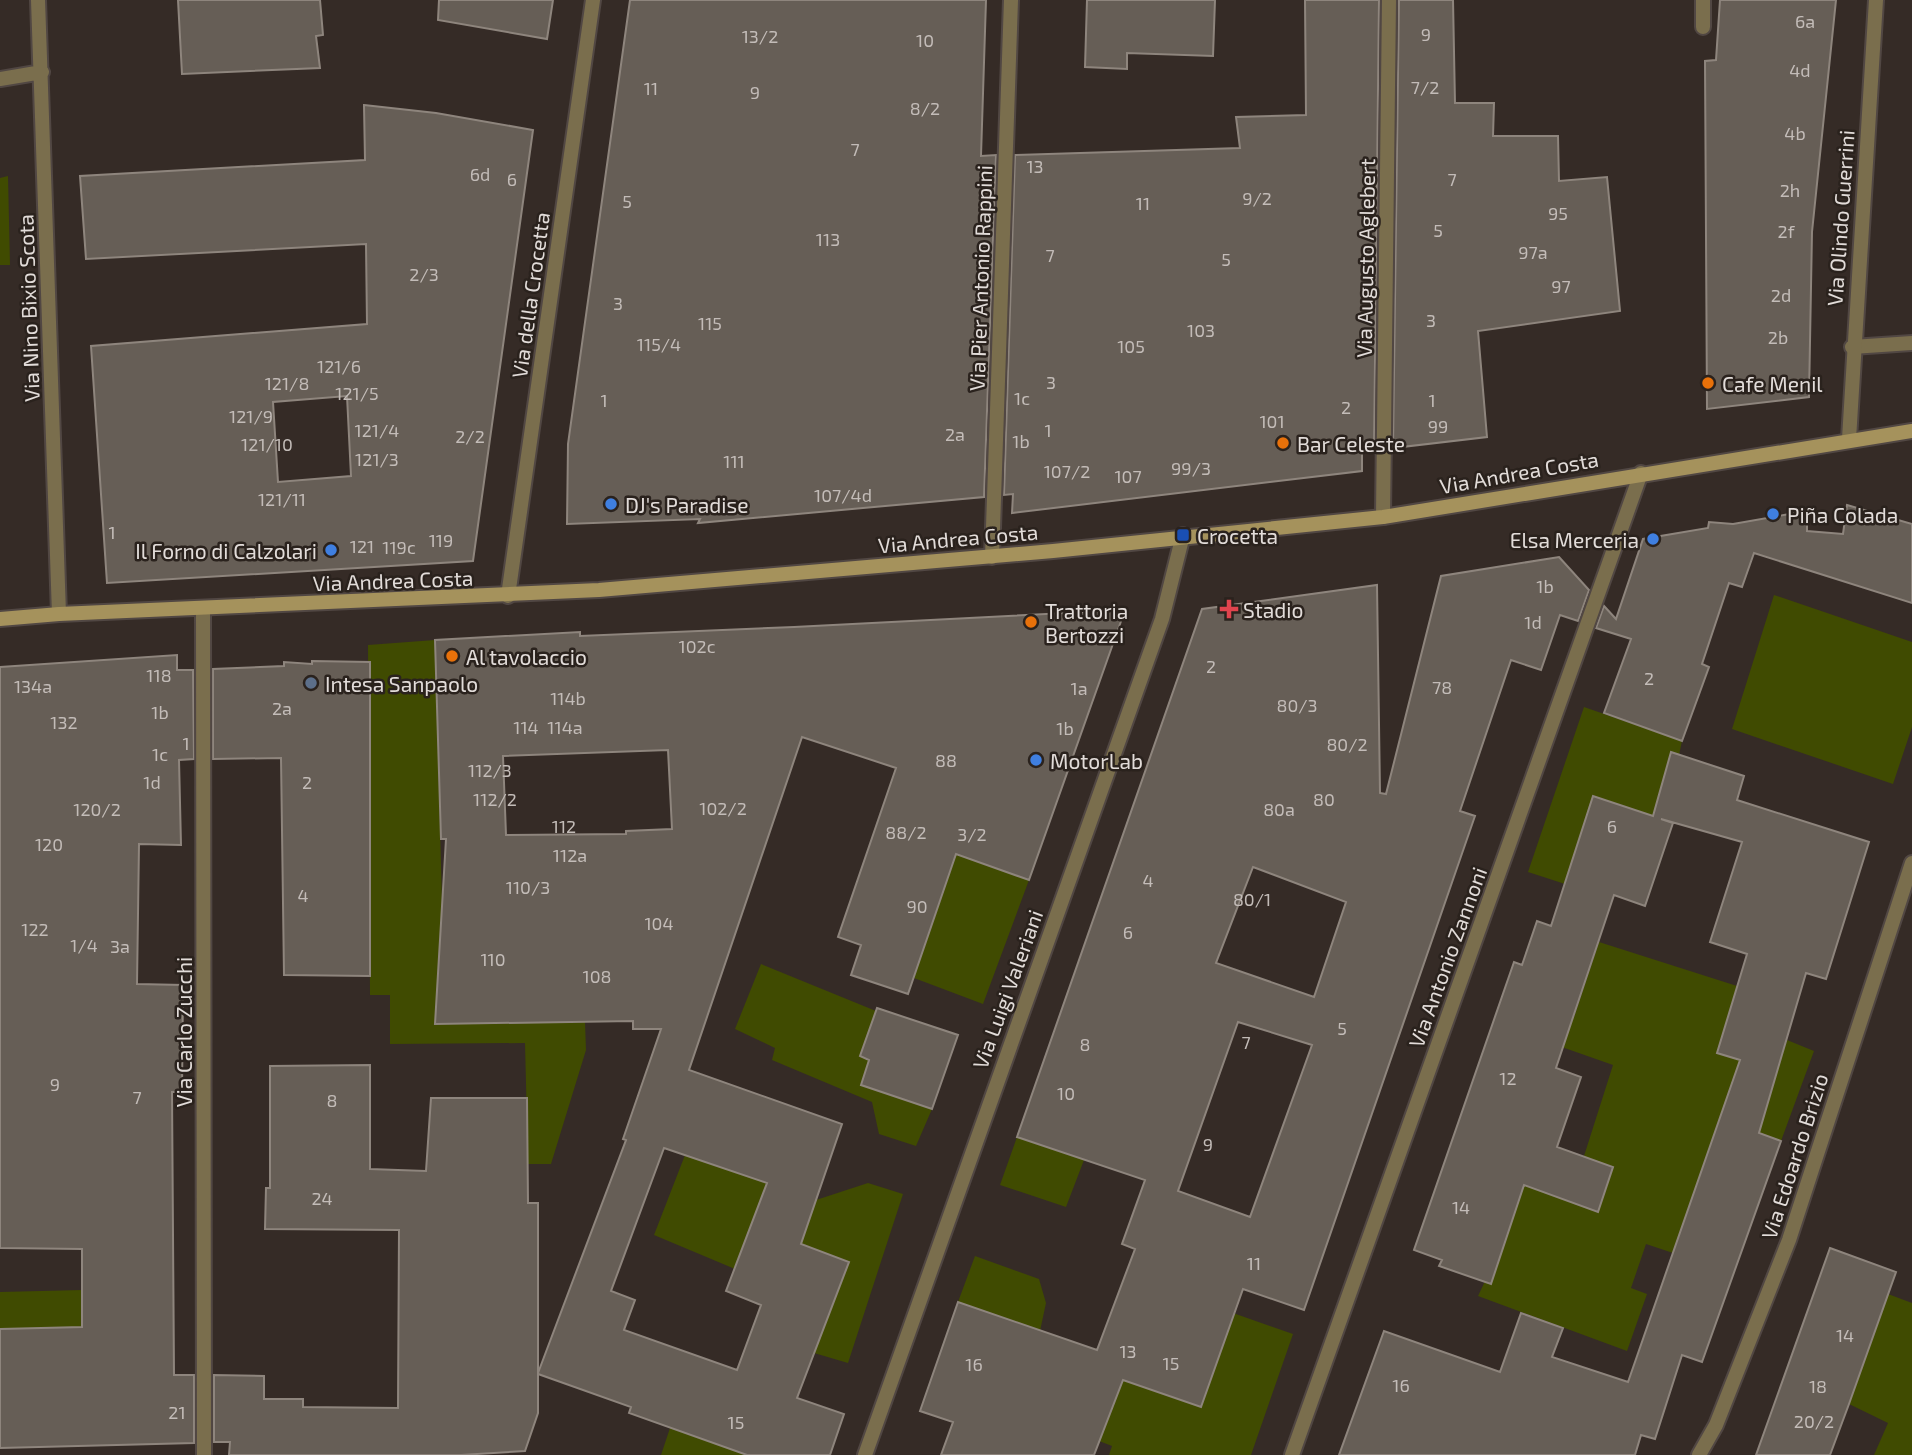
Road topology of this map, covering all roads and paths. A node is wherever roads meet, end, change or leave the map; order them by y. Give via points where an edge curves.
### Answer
1 (38, 0) edge
2 (593, 0) edge
3 (1011, 0) edge
4 (1389, 0) edge
5 (1703, 0) edge
6 (1876, 0) edge
7 (1703, 26) dead end
8 (42, 72) junction
9 (0, 79) edge
10 (1912, 343) edge
11 (1853, 347) junction
12 (1912, 431) edge
13 (1849, 439) junction
14 (1642, 473) junction
15 (1383, 517) junction
16 (1183, 536) junction
17 (992, 557) junction
18 (508, 596) junction
19 (204, 608) junction
20 (59, 614) junction
21 (0, 619) edge
22 (1912, 863) edge
23 (204, 1455) edge
24 (864, 1455) edge
25 (1292, 1455) edge
26 (1699, 1455) edge

1 - 8 street, Via Nino Bixio Scota
2 - 18 street, Via della Crocetta
3 - 17 street, Via Pier Antonio Rappini
4 - 15 street, Via Augusto Aglebert
5 - 7 street
6 - 11 street, Via Olindo Guerrini
8 - 9 street
8 - 20 street, Via Nino Bixio Scota
10 - 11 street
11 - 13 street, Via Olindo Guerrini
12 - 13 main road, Via Andrea Costa
13 - 14 main road, Via Andrea Costa
14 - 15 main road, Via Andrea Costa
14 - 25 street, Via Antonio Zannoni
15 - 16 main road, Via Andrea Costa
16 - 17 main road, Via Andrea Costa
16 - 24 street, Via Luigi Valeriani via 1162,619
17 - 18 main road, Via Andrea Costa
18 - 19 main road, Via Andrea Costa
19 - 20 main road, Via Andrea Costa
19 - 23 street, Via Carlo Zucchi
20 - 21 main road, Via Andrea Costa
22 - 26 street, Via Edoardo Brizio via 1789,1240 1716,1425

